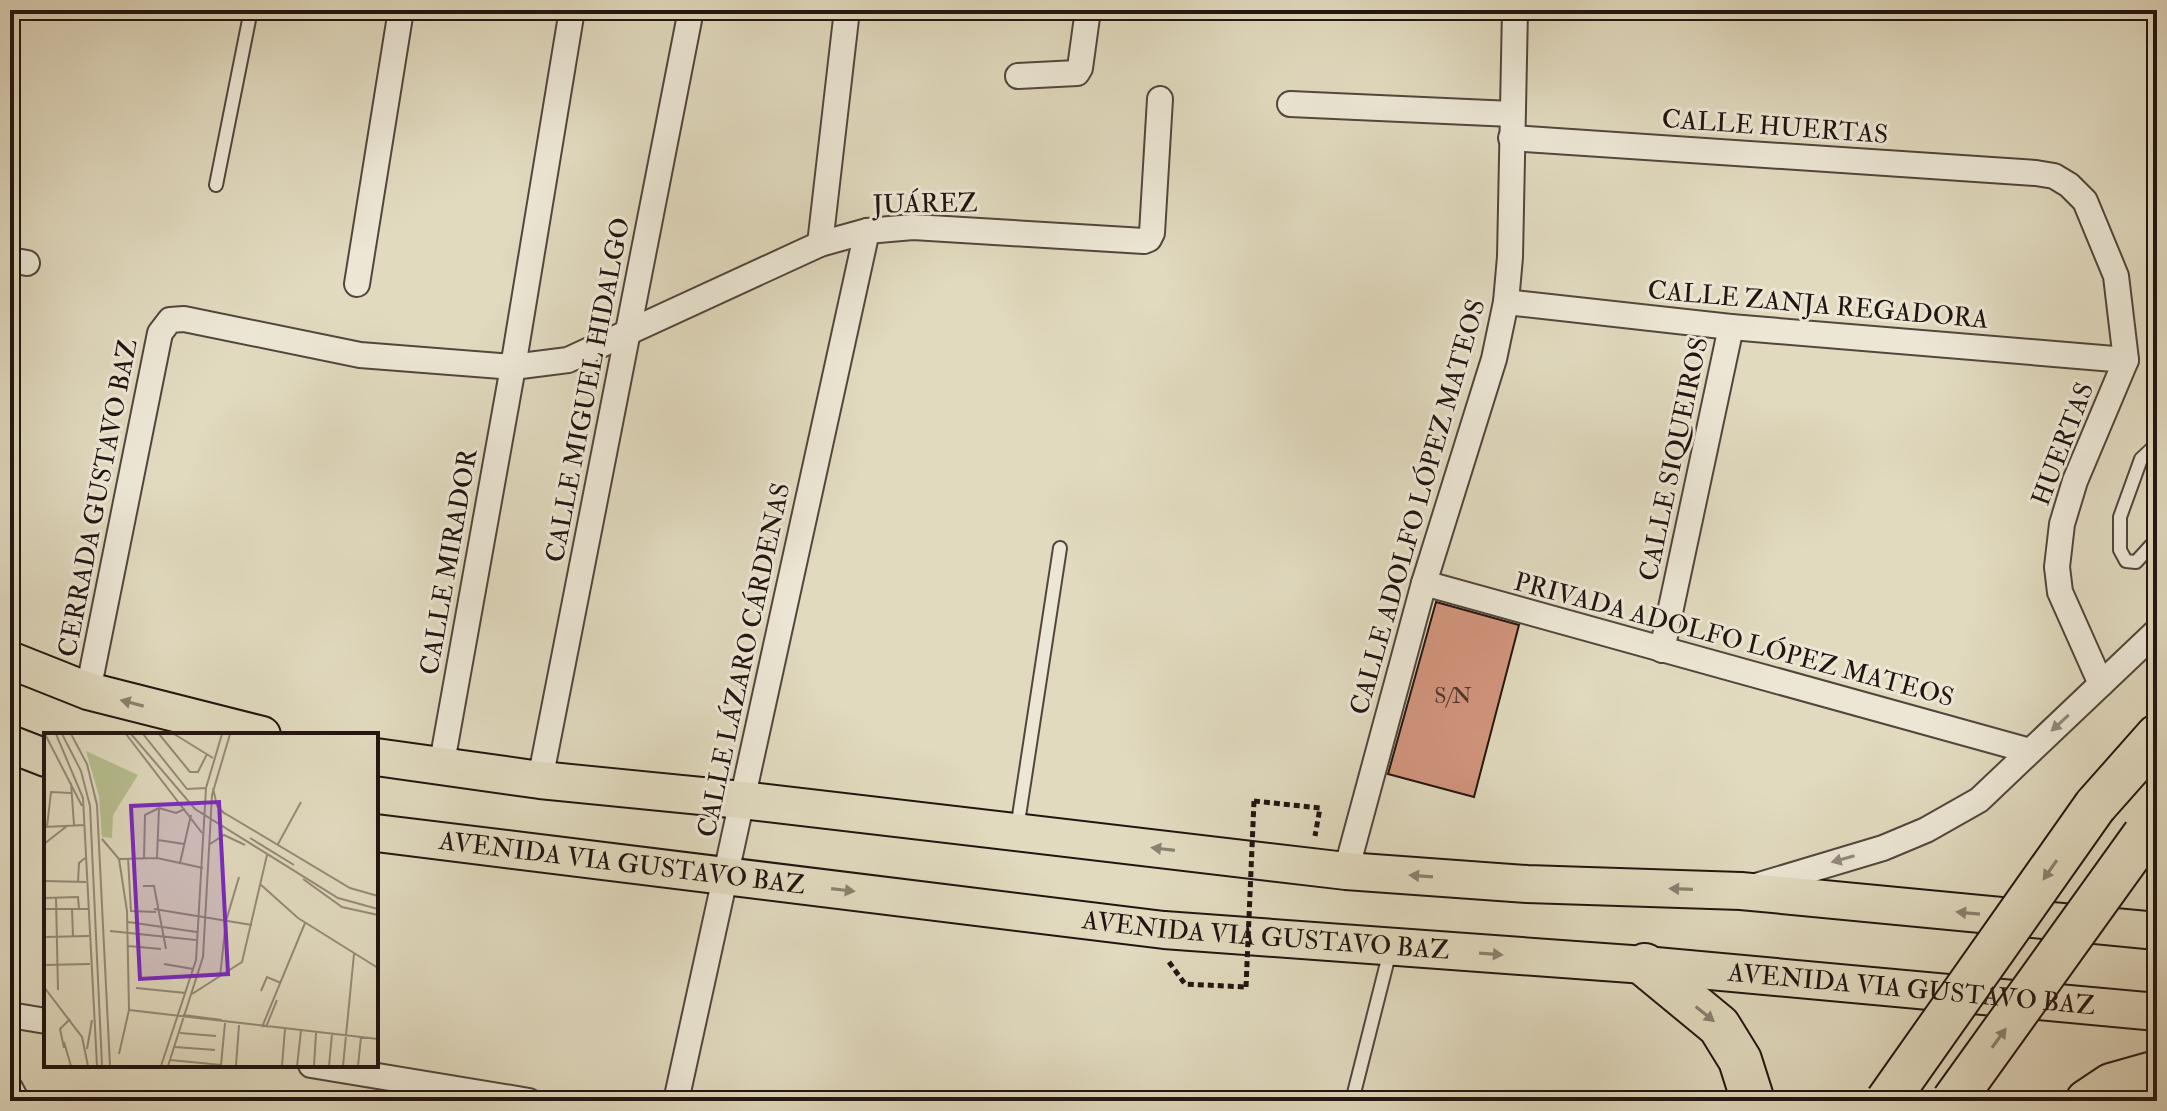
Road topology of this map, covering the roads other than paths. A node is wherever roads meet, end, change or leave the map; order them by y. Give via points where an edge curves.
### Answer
1 (251, 10) edge
2 (401, 10) edge
3 (572, 10) edge
4 (691, 10) edge
5 (847, 10) edge
6 (1088, 10) edge
7 (1515, 10) edge
8 (1018, 76) dead end
9 (1160, 99) dead end
10 (1290, 104) dead end
11 (1511, 126) junction
12 (216, 185) dead end
13 (867, 231) junction
14 (820, 244) junction
15 (357, 284) dead end
16 (1506, 302) junction
17 (1731, 327) junction
18 (627, 334) junction
19 (2126, 360) junction
20 (513, 367) junction
21 (2157, 444) edge
22 (2157, 539) edge
23 (1060, 548) dead end
24 (1424, 583) junction
25 (2157, 631) edge
26 (1662, 650) junction
27 (10, 660) edge
28 (2101, 684) junction
29 (88, 691) junction
30 (254, 733) edge
31 (2157, 736) edge
32 (10, 744) edge
33 (2030, 751) junction
34 (44, 757) edge
35 (378, 757) edge
36 (441, 768) junction
37 (540, 780) junction
38 (742, 800) junction
39 (2151, 828) edge
40 (1017, 832) junction
41 (378, 833) edge
42 (1346, 871) junction
43 (726, 875) junction
44 (1741, 891) junction
45 (2157, 931) edge
46 (1391, 948) junction
47 (1645, 965) junction
48 (2157, 1012) edge
49 (10, 1015) edge
50 (44, 1021) edge
51 (323, 1067) edge
52 (2157, 1072) edge
53 (10, 1088) edge
54 (17, 1101) edge
55 (529, 1101) edge
56 (676, 1101) edge
57 (1352, 1101) edge
58 (1753, 1101) edge
59 (1887, 1101) edge
60 (1953, 1101) edge
61 (2087, 1101) edge

1 - 12 lane
2 - 15 street
3 - 20 street, CALLE MIRADOR
4 - 18 street, CALLE MIGUEL HIDALGO
5 - 14 street
6 - 8 street via 1077,73
7 - 11 street, CALLE ADOLFO LÓPEZ MATEOS
9 - 13 street, JUÁREZ via 1149,239 913,227
10 - 11 street, CALLE HUERTAS
11 - 16 street, CALLE ADOLFO LÓPEZ MATEOS
11 - 19 street, CALLE HUERTAS via 2054,176 2085,201 2096,222 2116,276
13 - 14 street, JUÁREZ
13 - 38 street, CALLE LÁZARO CÁRDENAS
14 - 18 street, JUÁREZ
16 - 17 street, CALLE ZANJA REGADORA
16 - 24 street, CALLE ADOLFO LÓPEZ MATEOS via 1494,359
17 - 19 street, CALLE ZANJA REGADORA
17 - 26 street, CALLE SIQUEIROS
18 - 20 street via 568,360
18 - 37 street, CALLE MIGUEL HIDALGO
19 - 28 street, HUERTAS via 2075,481 2057,567 2060,592
20 - 29 street, CERRADA GUSTAVO BAZ via 360,355 170,320 160,333
20 - 36 street, CALLE MIRADOR
21 - 22 lane via 2141,459 2130,488 2120,517 2120,550 2126,561 2136,562
23 - 40 lane
24 - 26 street, PRIVADA ADOLFO LÓPEZ MATEOS
24 - 42 street, CALLE ADOLFO LÓPEZ MATEOS
25 - 28 street
26 - 33 street, PRIVADA ADOLFO LÓPEZ MATEOS
27 - 29 main road
28 -> 33 street
30 -> 29 main road
31 -> 59 highway, bridge via 2095,806
32 - 34 main road
33 -> 44 street via 1979,800 1926,830
35 - 36 main road
36 - 37 main road
37 - 38 main road
38 - 40 main road
38 - 43 street, CALLE LÁZARO CÁRDENAS
60 -> 39 highway, bridge
42 -> 40 main road
41 - 43 main road, AVENIDA VIA GUSTAVO BAZ
44 -> 42 main road
43 -> 46 main road, AVENIDA VIA GUSTAVO BAZ via 1164,930
43 - 56 street, CALLE LÁZARO CÁRDENAS
45 -> 44 main road
46 -> 47 main road, AVENIDA VIA GUSTAVO BAZ
46 - 57 lane
47 - 48 main road, AVENIDA VIA GUSTAVO BAZ
47 -> 58 highway via 1719,1026 1740,1060
49 - 50 street
51 - 55 street
52 - 61 highway via 2111,1085
53 - 54 street

